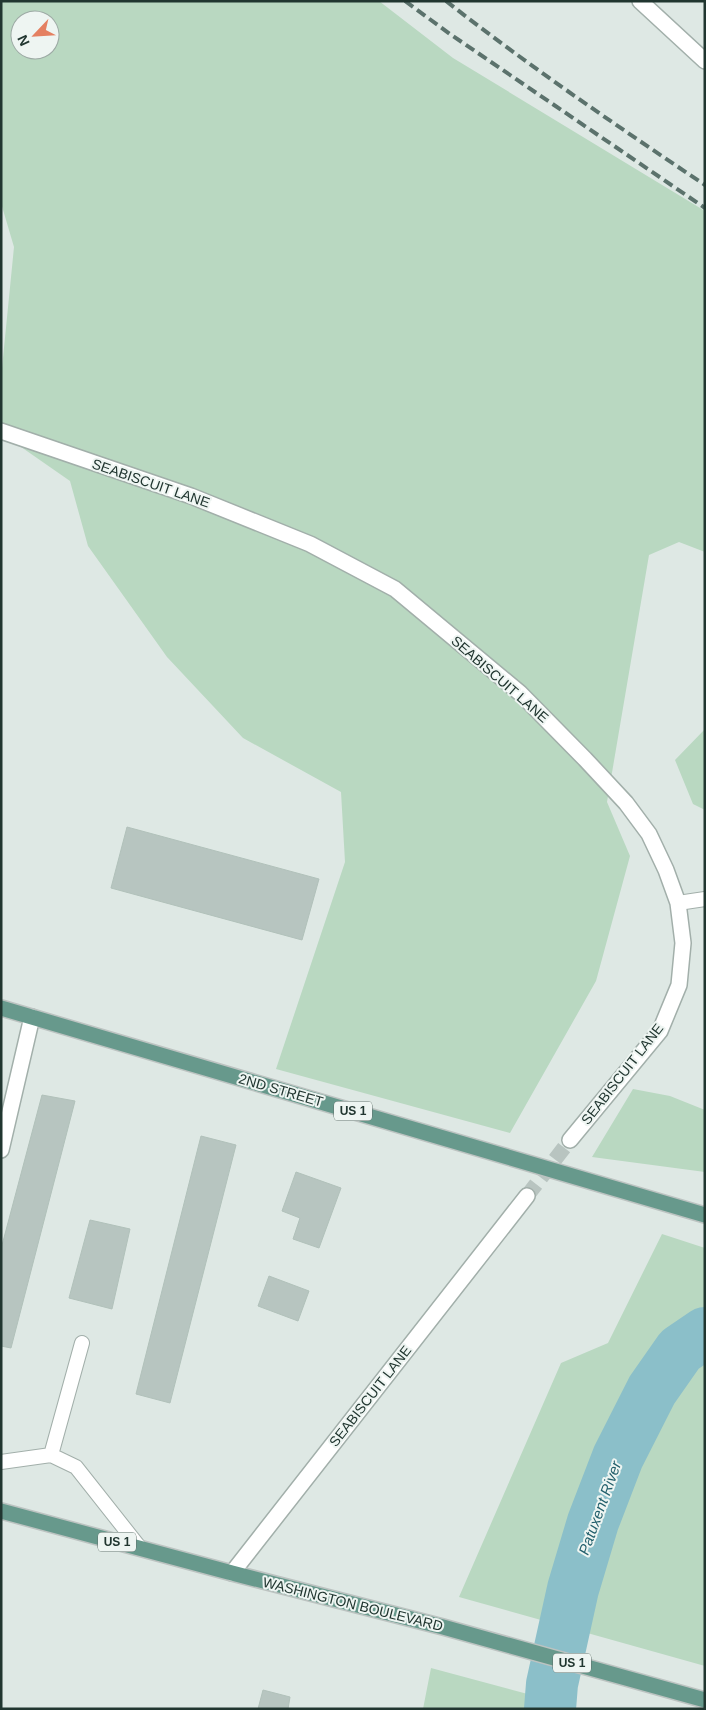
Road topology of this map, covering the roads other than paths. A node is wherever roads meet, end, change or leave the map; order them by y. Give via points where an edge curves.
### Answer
1 (640, 1) edge
2 (705, 61) edge
3 (1, 431) edge
4 (705, 898) edge
5 (678, 903) junction
6 (1, 1008) edge
7 (32, 1017) junction
8 (570, 1140) tunnel mouth
9 (1, 1150) edge
10 (527, 1196) tunnel mouth
11 (705, 1215) edge
12 (82, 1343) dead end
13 (51, 1455) junction
14 (1, 1462) edge
15 (1, 1511) edge
16 (140, 1548) junction
17 (232, 1573) junction
18 (703, 1699) edge

1 - 2 street
3 - 5 street, SEABISCUIT LANE via 200,499 310,544 395,589 520,693 586,758 649,834
4 - 5 lane
5 - 8 street, SEABISCUIT LANE via 683,943 679,985 660,1031
6 - 7 main road, 2ND STREET / US 1
7 - 9 street
7 - 11 main road, 2ND STREET / US 1
10 - 17 street, SEABISCUIT LANE
12 - 13 lane
13 - 14 lane
13 - 16 lane via 76,1467
15 - 16 main road, WASHINGTON BOULEVARD / US 1
16 - 17 main road, WASHINGTON BOULEVARD / US 1
17 - 18 main road, WASHINGTON BOULEVARD / US 1

